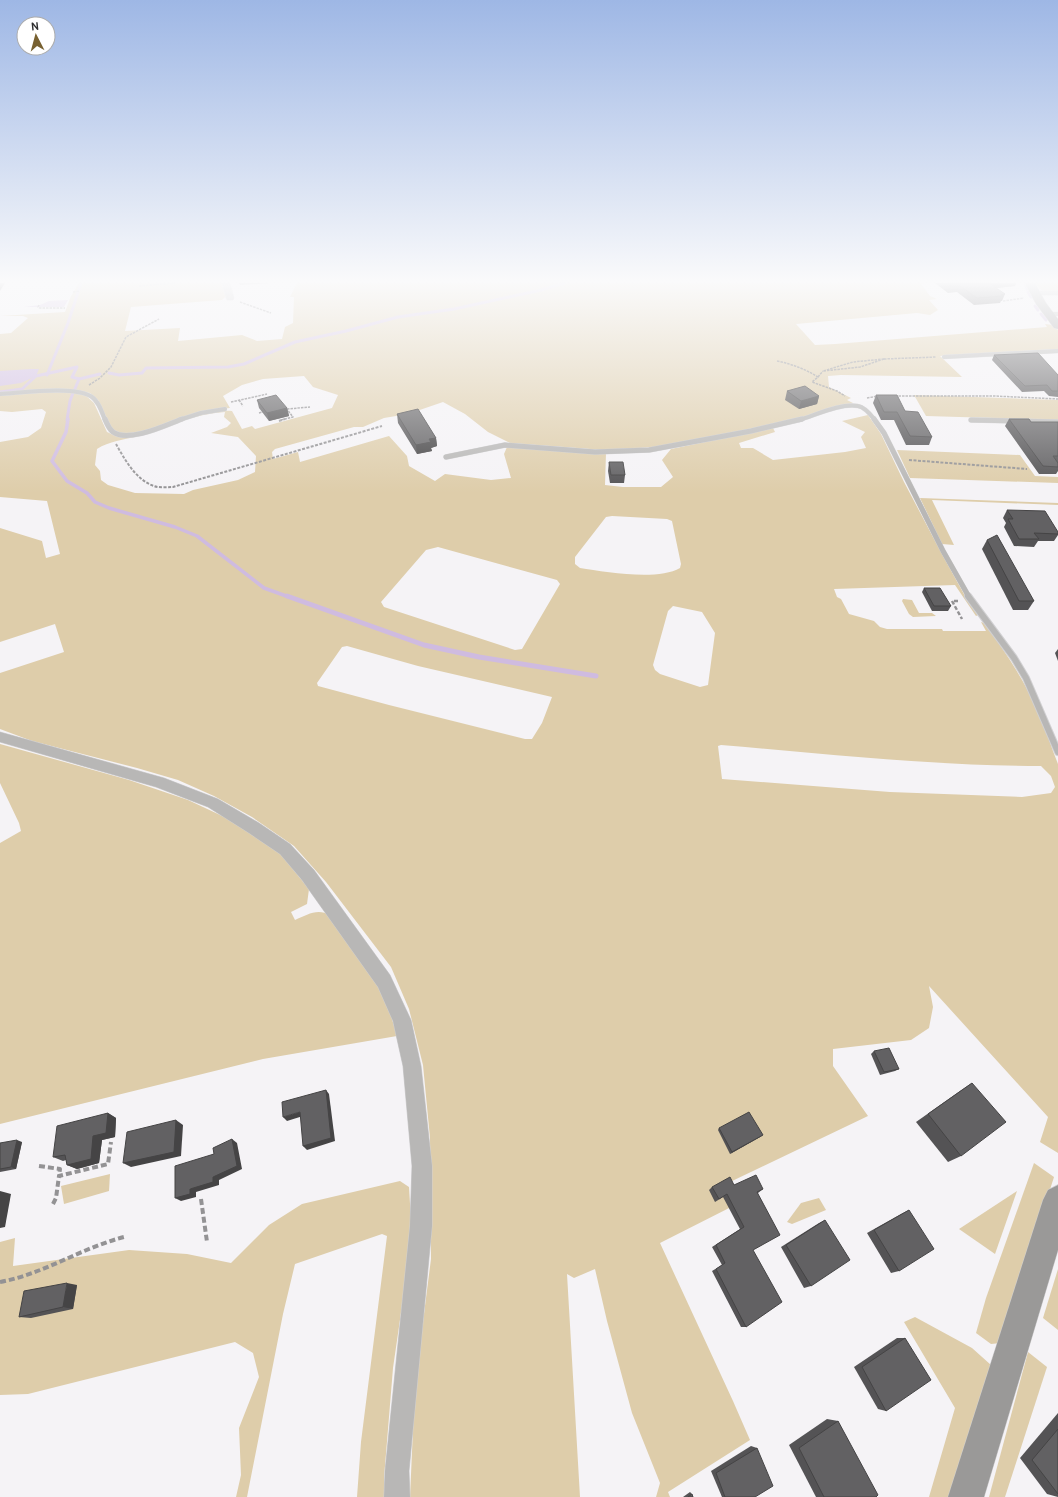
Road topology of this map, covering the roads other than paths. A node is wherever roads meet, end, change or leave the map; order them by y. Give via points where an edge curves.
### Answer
1 (1023, 353) edge
2 (944, 357) road end
3 (0, 394) edge
4 (225, 409) dead end
5 (970, 420) dead end
6 (1058, 422) edge
7 (446, 457) dead end
8 (0, 737) edge
9 (1058, 752) edge
10 (1058, 1200) edge
11 (397, 1497) edge
12 (966, 1497) edge

1 - 2 lane
3 - 4 lane via 86,394 96,400 110,430 114,434 122,435 141,433 202,413
5 - 6 lane
7 - 9 lane via 505,445 601,452 661,449 794,422 836,408 858,406 877,422 972,604 1014,658 1026,678
8 - 11 street via 160,782 213,804 254,828 285,849 308,875 384,981 402,1020 412,1066 422,1166 421,1226 397,1471
10 - 12 street

